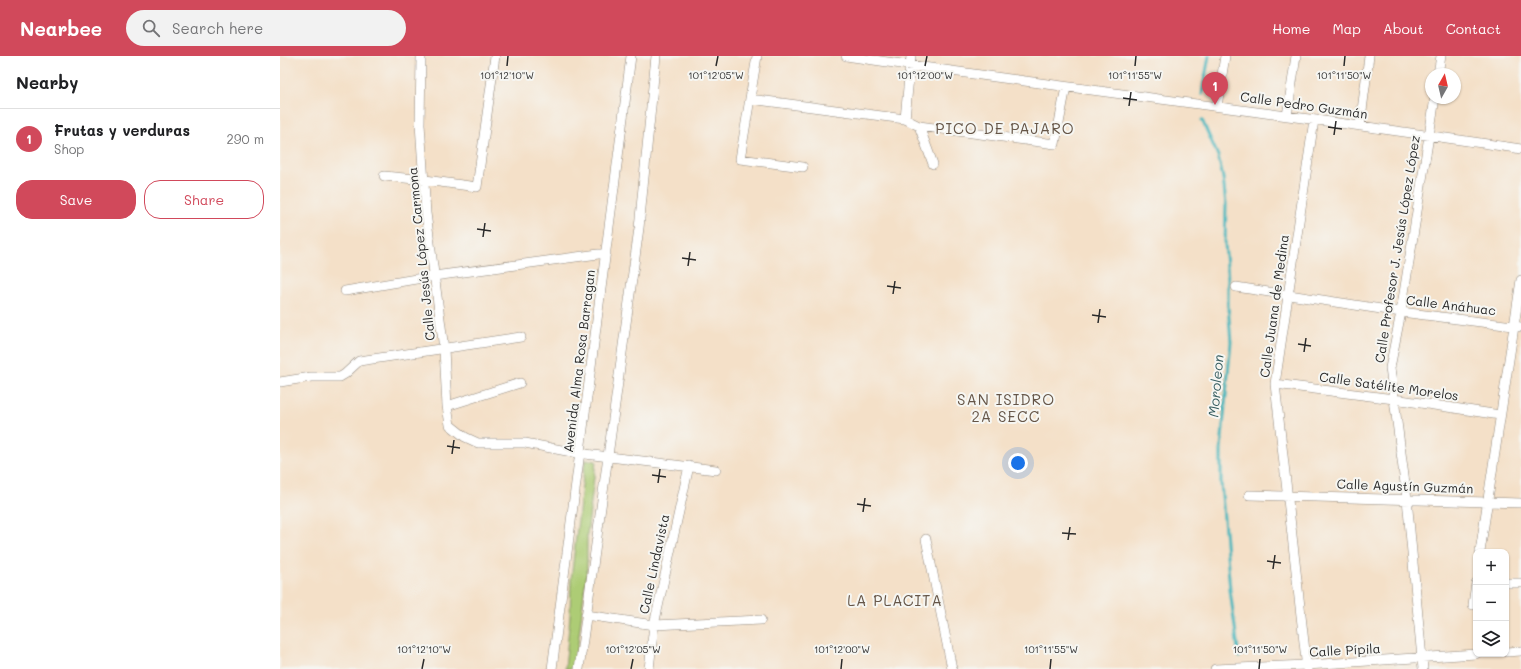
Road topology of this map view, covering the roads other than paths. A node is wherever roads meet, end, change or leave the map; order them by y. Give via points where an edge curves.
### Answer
1 (421, 56) edge
2 (494, 56) edge
3 (631, 56) edge
4 (656, 56) edge
5 (757, 56) edge
6 (846, 56) edge
7 (1225, 56) edge
8 (1296, 56) edge
9 (1369, 56) edge
10 (1441, 56) edge
11 (910, 61) edge
12 (1439, 68) edge
13 (1066, 87) junction
14 (750, 99) junction
15 (1434, 104) edge
16 (1217, 106) junction
17 (1287, 116) junction
18 (905, 119) junction
19 (1314, 120) junction
20 (918, 126) junction
21 (1360, 126) junction
22 (1429, 135) junction
23 (1521, 149) edge
24 (934, 164) dead end
25 (803, 167) dead end
26 (384, 176) dead end
27 (425, 180) junction
28 (606, 252) junction
29 (434, 276) junction
30 (1521, 280) edge
31 (1236, 286) dead end
32 (345, 291) dead end
33 (1288, 294) junction
34 (1401, 312) junction
35 (1517, 327) edge
36 (521, 337) dead end
37 (444, 349) junction
38 (280, 382) edge
39 (520, 383) dead end
40 (1275, 384) junction
41 (1394, 399) junction
42 (447, 406) junction
43 (1500, 415) junction
44 (580, 453) junction
45 (608, 457) junction
46 (688, 466) junction
47 (716, 470) dead end
48 (1249, 495) dead end
49 (1288, 496) junction
50 (1407, 499) junction
51 (1487, 502) junction
52 (1521, 503) edge
53 (926, 539) dead end
54 (1480, 549) edge
55 (1509, 582) edge
56 (1521, 584) edge
57 (586, 615) junction
58 (761, 620) dead end
59 (654, 625) junction
60 (1521, 651) edge
61 (1509, 652) edge
62 (1473, 654) edge
63 (1422, 658) junction
64 (1307, 667) edge
65 (552, 669) edge
66 (579, 669) edge
67 (649, 669) edge
68 (952, 669) edge
69 (1215, 669) edge
70 (1225, 669) edge
71 (1423, 669) edge

1 - 27 street, Calle Jesús López Carmona via 420,124
2 - 27 street via 477,187
3 - 28 street, Avenida Alma Rosa Barragan
4 - 45 street via 638,228
5 - 14 street
6 - 11 street, Calle Pedro Guzmán
7 - 16 street
8 - 17 street
9 - 21 street
10 - 12 street
11 - 13 street, Calle Pedro Guzmán
11 - 18 street
13 - 16 street, Calle Pedro Guzmán
13 - 20 street via 1055,144
14 - 18 street
14 - 25 street via 740,158
15 - 22 street, Calle Profesor J. Jesús López López
16 - 17 street, Calle Pedro Guzmán
17 - 19 street, Calle Pedro Guzmán
18 - 20 street
19 - 21 street, Calle Pedro Guzmán
19 - 33 street, Calle Juana de Medina
20 - 24 street
21 - 22 street, Calle Pedro Guzmán
22 - 23 street, Calle Pedro Guzmán
22 - 34 street, Calle Profesor J. Jesús López López
26 - 27 street
27 - 29 street, Calle Jesús López Carmona via 426,213
28 - 29 street
28 - 44 street, Avenida Alma Rosa Barragan
29 - 32 street
29 - 37 street, Calle Jesús López Carmona
30 - 35 street
31 - 33 street, Calle Anáhuac
33 - 34 street, Calle Anáhuac
33 - 40 street, Calle Juana de Medina
34 - 35 street, Calle Anáhuac
34 - 41 street, Calle Profesor J. Jesús López López via 1390,368
35 - 43 street
36 - 37 street
37 - 38 street via 359,361 340,377 311,377
37 - 42 street, Calle Jesús López Carmona
39 - 42 street
40 - 41 street, Calle Satélite Morelos
40 - 49 street, Calle Juana de Medina
41 - 43 street, Calle Satélite Morelos
41 - 50 street, Calle Profesor J. Jesús López López
42 - 44 street, Calle Jesús López Carmona via 450,425 478,443 525,443
43 - 51 street
44 - 45 street
44 - 65 street, Avenida Alma Rosa Barragan
45 - 46 street
45 - 57 street
46 - 47 street
46 - 59 street, Calle Lindavista
48 - 49 street, Calle Agustín Guzmán
49 - 50 street, Calle Agustín Guzmán
49 - 64 street, Calle Juana de Medina
50 - 51 street, Calle Agustín Guzmán
50 - 63 street, Calle Profesor J. Jesús López López
51 - 52 street, Calle Agustín Guzmán
51 - 54 street
53 - 68 street
55 - 56 street
57 - 59 street
57 - 66 street
58 - 59 street
59 - 67 street, Calle Lindavista
60 - 61 street
62 - 63 street, Calle Pípila
63 - 64 street, Calle Pípila
63 - 71 street, Calle Profesor J. Jesús López López
64 - 70 street, Calle Pípila
69 - 70 street, Calle Pípila

